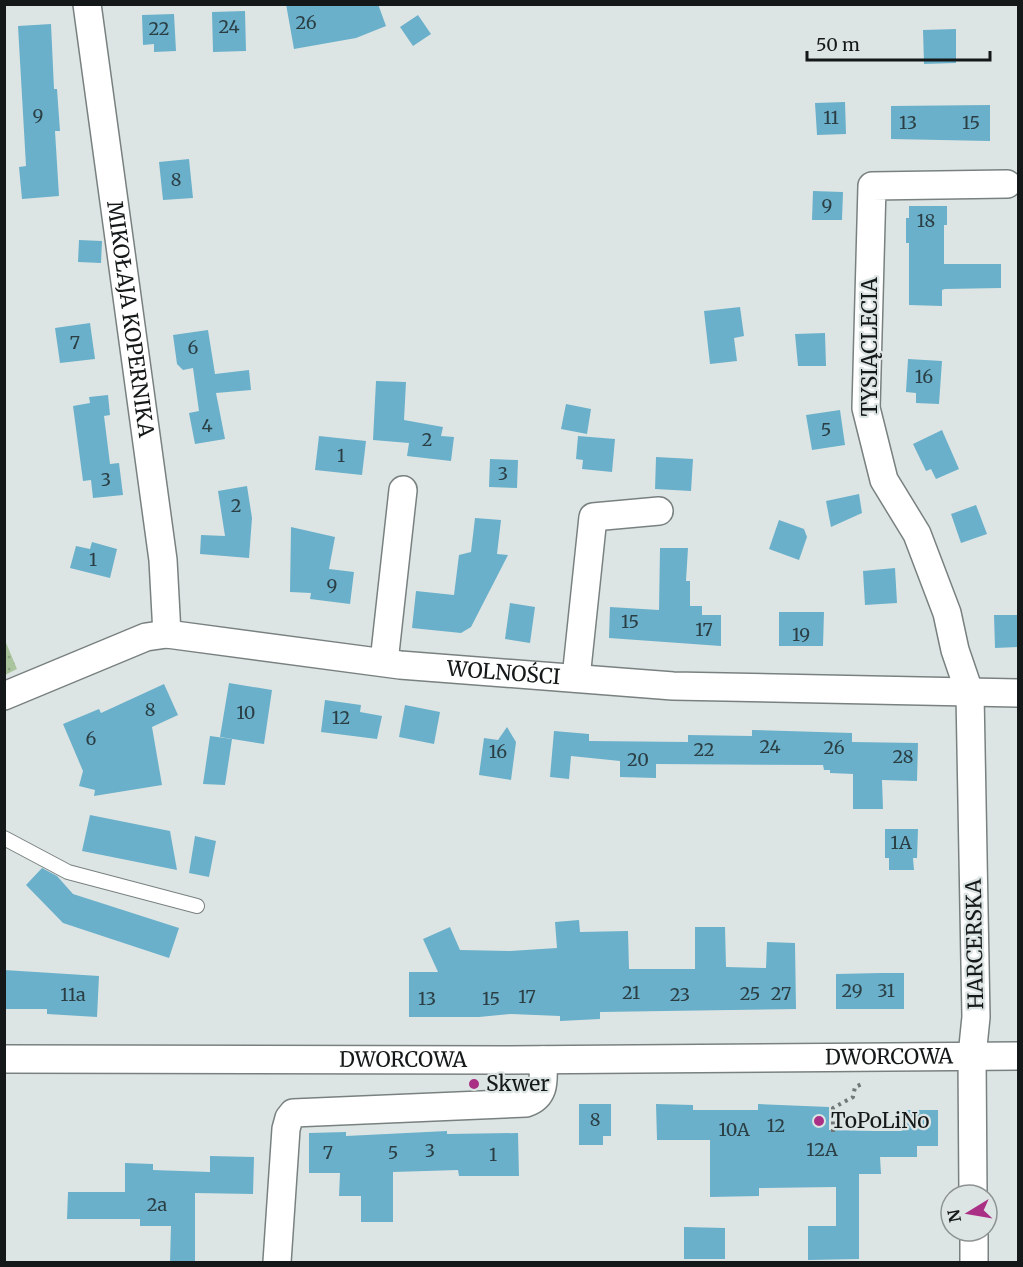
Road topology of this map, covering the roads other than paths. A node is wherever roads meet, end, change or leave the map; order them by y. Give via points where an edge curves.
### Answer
1 (87, 4) edge
2 (1006, 184) dead end
3 (403, 490) dead end
4 (659, 511) dead end
5 (167, 634) junction
6 (384, 662) junction
7 (576, 678) junction
8 (1018, 693) edge
9 (970, 694) junction
10 (4, 696) edge
11 (4, 838) edge
12 (197, 906) dead end
13 (972, 1056) junction
14 (1018, 1056) edge
15 (4, 1059) edge
16 (543, 1060) junction
17 (974, 1183) edge
18 (974, 1243) edge
19 (277, 1263) edge
20 (974, 1263) edge

1 - 5 street, MIKOŁAJA KOPERNIKA via 163,560
2 - 9 street, TYSIĄCLECIA via 872,186 866,408 884,480 917,534 947,613
3 - 6 street
4 - 7 street via 593,517
5 - 6 street, WOLNOŚCI
5 - 10 street, WOLNOŚCI via 146,637
6 - 7 street, WOLNOŚCI
7 - 9 street, WOLNOŚCI via 673,686
8 - 9 street, WOLNOŚCI
9 - 13 street, HARCERSKA via 976,1017
11 - 12 lane via 68,872
13 - 14 street, DWORCOWA
13 - 16 street, DWORCOWA
13 - 17 street, HARCERSKA
15 - 16 street, DWORCOWA
16 - 19 street via 543,1090 534,1101 526,1103 294,1113 286,1129
18 - 20 street

